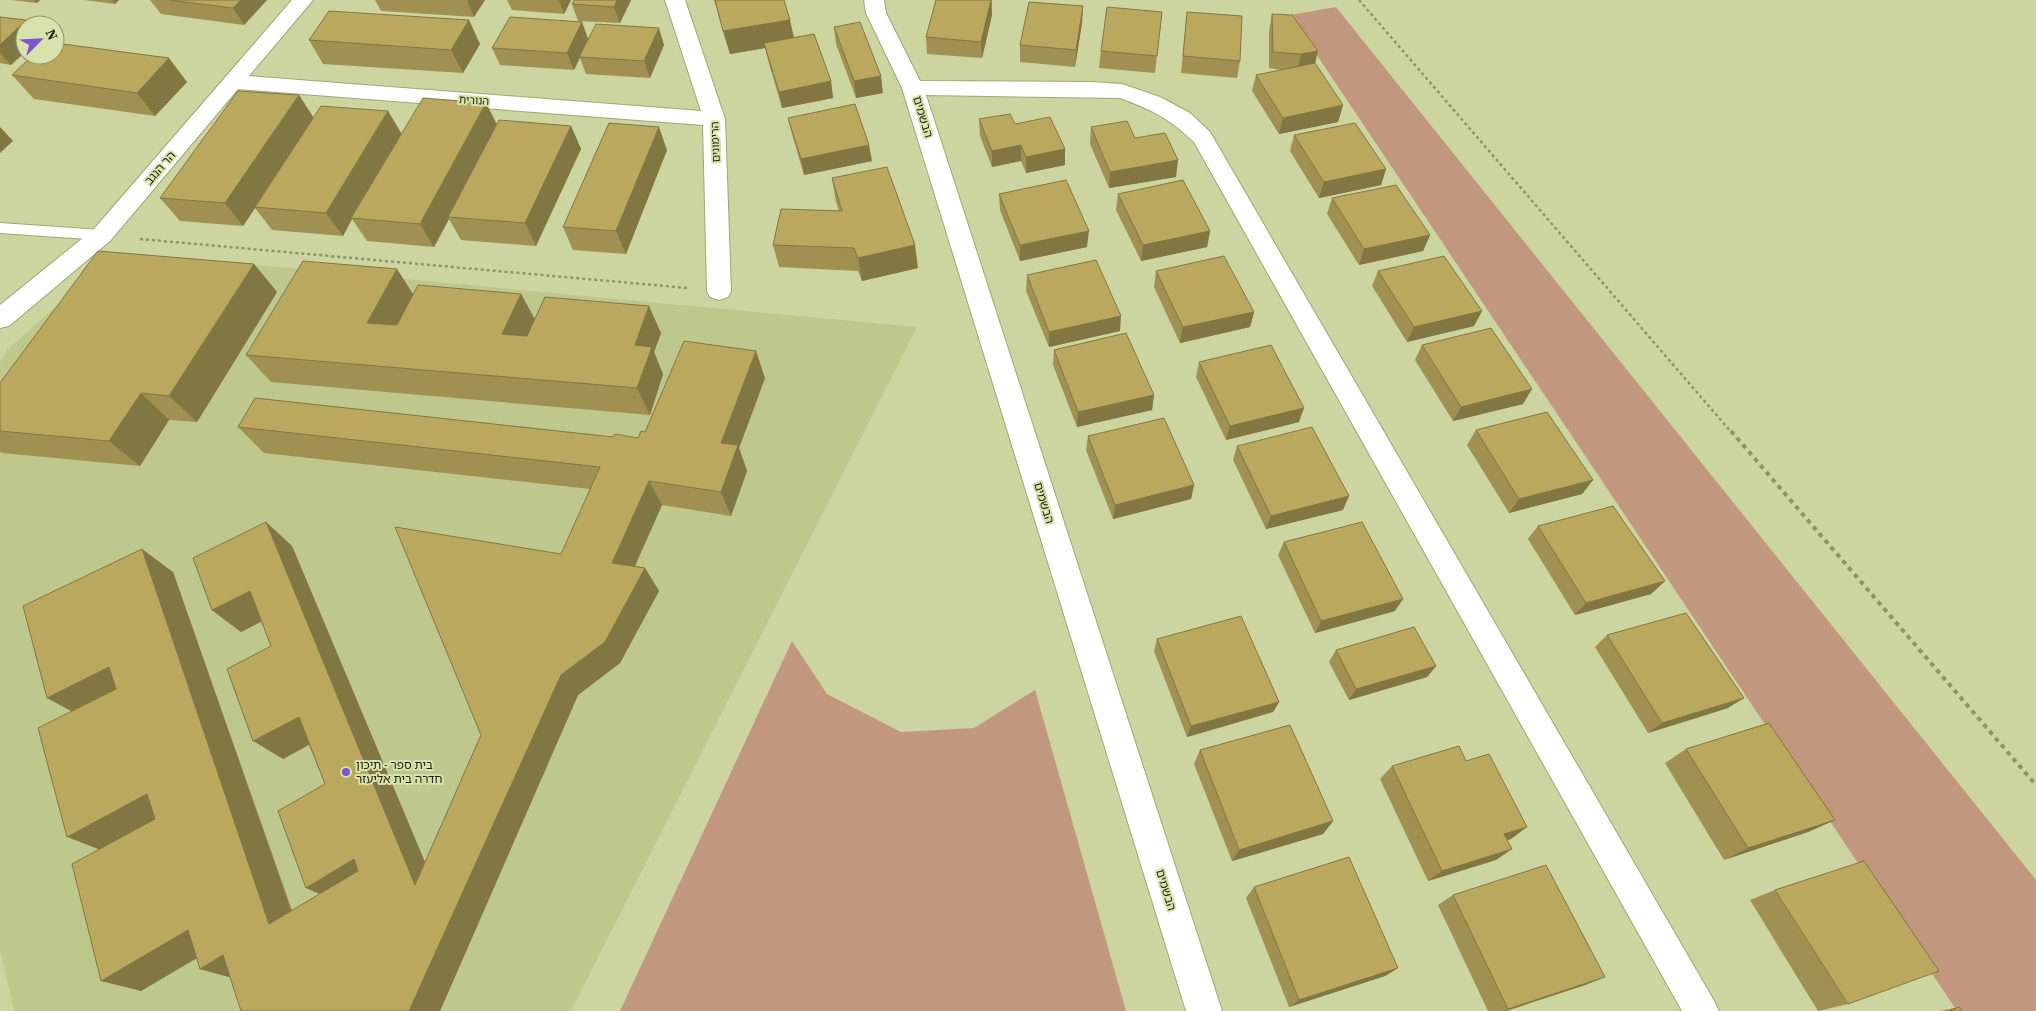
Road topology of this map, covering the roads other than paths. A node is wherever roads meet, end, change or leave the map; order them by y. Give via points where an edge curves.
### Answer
1 (303, 0) edge
2 (675, 0) edge
3 (874, 0) edge
4 (233, 82) junction
5 (914, 88) junction
6 (714, 119) junction
7 (0, 228) edge
8 (102, 235) junction
9 (719, 291) road end
10 (0, 319) edge
11 (1204, 1011) edge
12 (1701, 1011) edge

1 - 4 street, הר הנגב
2 - 6 street, הרימונים
3 - 5 street, הבשמים via 876,14
4 - 6 street, הנורית
4 - 8 street, הר הנגב
5 - 11 street, הבשמים
5 - 12 street via 1122,91 1182,118 1202,137
6 - 9 street, הרימונים
7 - 8 lane
8 - 10 street, הר הנגב

